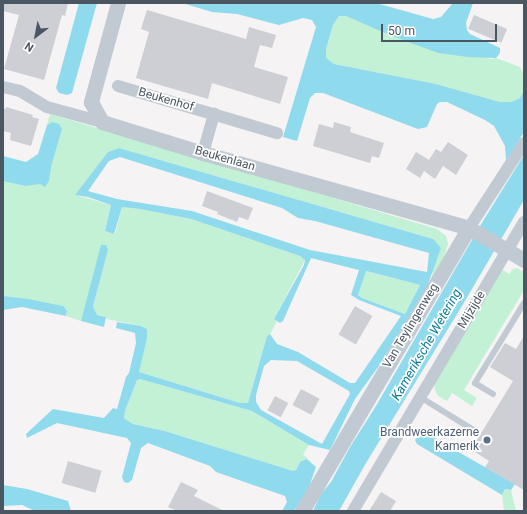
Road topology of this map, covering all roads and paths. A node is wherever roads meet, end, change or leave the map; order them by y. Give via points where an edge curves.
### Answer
1 (118, 3) edge
2 (118, 86) dead end
3 (3, 87) edge
4 (214, 114) junction
5 (102, 122) junction
6 (277, 133) dead end
7 (524, 143) edge
8 (203, 153) junction
9 (524, 222) edge
10 (472, 229) junction
11 (505, 249) junction
12 (524, 260) edge
13 (524, 303) edge
14 (493, 394) dead end
15 (420, 397) junction
16 (475, 432) dead end
17 (304, 507) edge
18 (353, 511) edge

1 - 5 street via 90,102
2 - 4 street, Beukenhof
3 - 5 street via 20,91 47,107
4 - 6 street, Beukenhof
4 - 8 street
5 - 8 street, Beukenlaan
7 - 10 street, Van Teylingenweg
8 - 10 street, Beukenlaan
9 - 11 street, Mijzijde
10 - 11 street, Beukenlaan
10 - 17 street, Van Teylingenweg
11 - 12 street, Beukenlaan
11 - 15 street, Mijzijde
13 - 14 lane via 475,383
15 - 16 lane
15 - 18 street, Mijzijde

